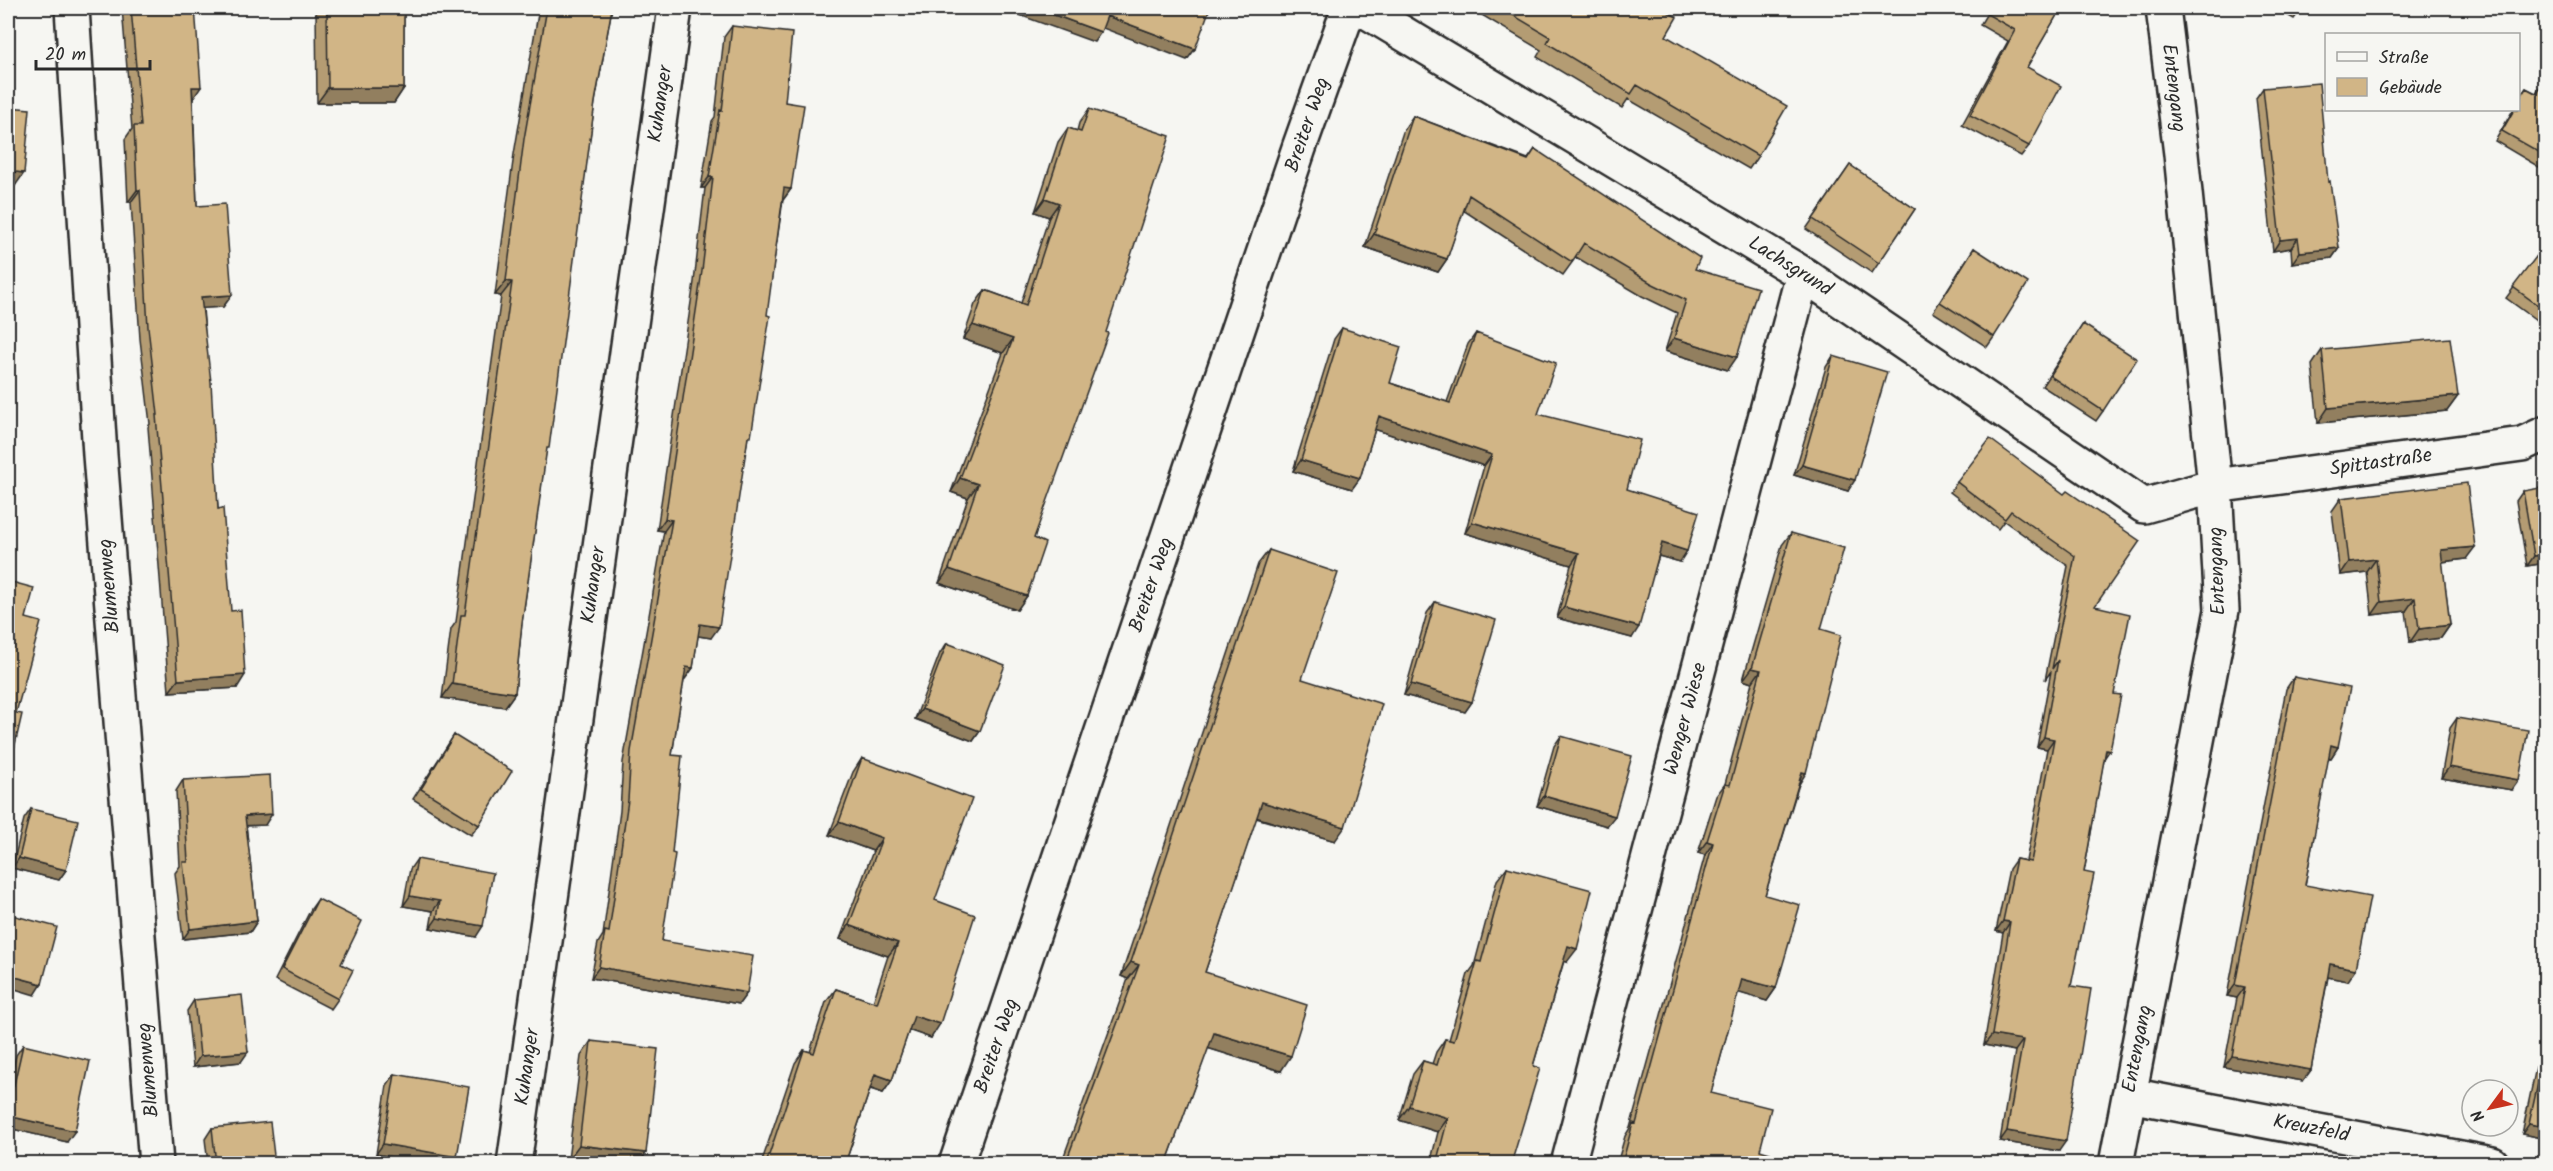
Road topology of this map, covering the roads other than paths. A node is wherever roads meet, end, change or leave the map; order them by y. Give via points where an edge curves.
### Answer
1 (72, 8) edge
2 (675, 8) edge
3 (1349, 8) edge
4 (1361, 8) edge
5 (2163, 8) edge
6 (1803, 274) junction
7 (2546, 433) edge
8 (2215, 486) junction
9 (2129, 1095) junction
10 (156, 1164) edge
11 (514, 1164) edge
12 (956, 1164) edge
13 (1568, 1164) edge
14 (2116, 1164) edge
15 (2492, 1164) edge

1 - 10 street, Blumenweg via 100,455
2 - 11 street, Kuhanger
3 - 12 street, Breiter Weg
4 - 6 street, Lachsgrund
5 - 8 street, Entengang
6 - 8 street, Lachsgrund via 2144,506
6 - 13 street, Wenger Wiese
7 - 8 street, Spittastraße via 2522,444
8 - 9 street, Entengang via 2222,610
9 - 14 street, Entengang
9 - 15 street, Kreuzfeld

